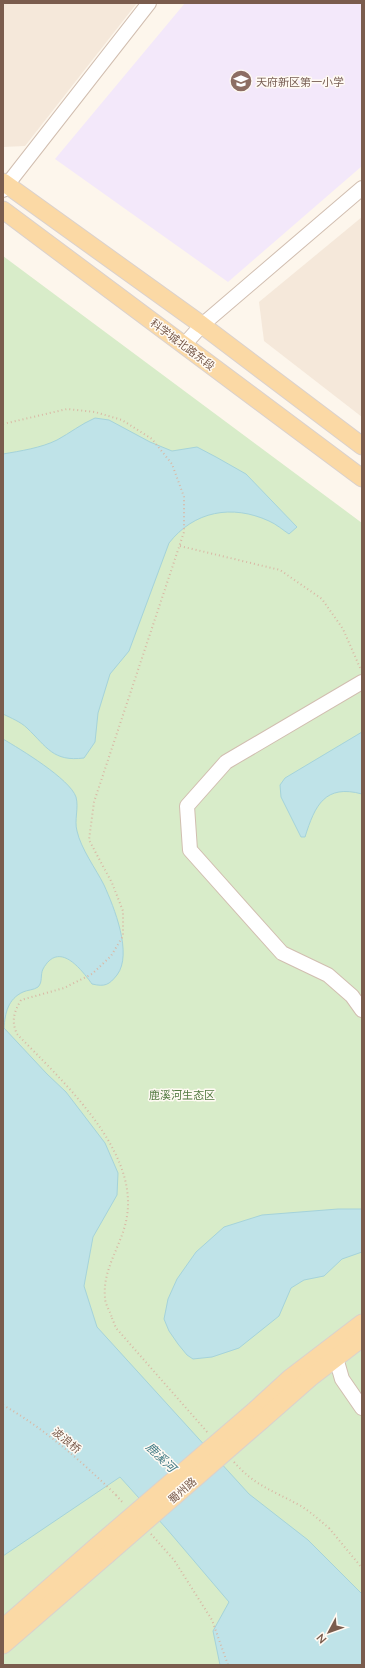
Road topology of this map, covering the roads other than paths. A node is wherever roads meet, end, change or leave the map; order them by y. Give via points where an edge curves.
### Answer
1 (148, 3) edge
2 (4, 186) edge
3 (362, 188) edge
4 (3, 210) edge
5 (202, 325) junction
6 (184, 346) junction
7 (362, 446) edge
8 (362, 478) edge
9 (362, 682) edge
10 (362, 1010) edge
11 (362, 1323) edge
12 (362, 1338) edge
13 (336, 1358) junction
14 (362, 1408) edge
15 (257, 1416) junction
16 (102, 1550) junction
17 (3, 1628) edge
18 (3, 1645) edge

1 - 2 street
2 - 5 main road
3 - 5 street
4 - 6 main road, 科学城北路东段
5 - 6 street
5 - 7 main road
6 - 8 main road, 科学城北路东段
9 - 10 street via 226,762 187,806 190,850 282,953 328,975 352,996
11 - 15 main road, 蜀州路 via 290,1378
12 - 13 main road, 蜀州路
13 - 14 street via 342,1378
13 - 15 main road, 蜀州路
15 - 16 main road, 蜀州路, bridge
16 - 17 main road, 蜀州路
16 - 18 main road, 蜀州路

